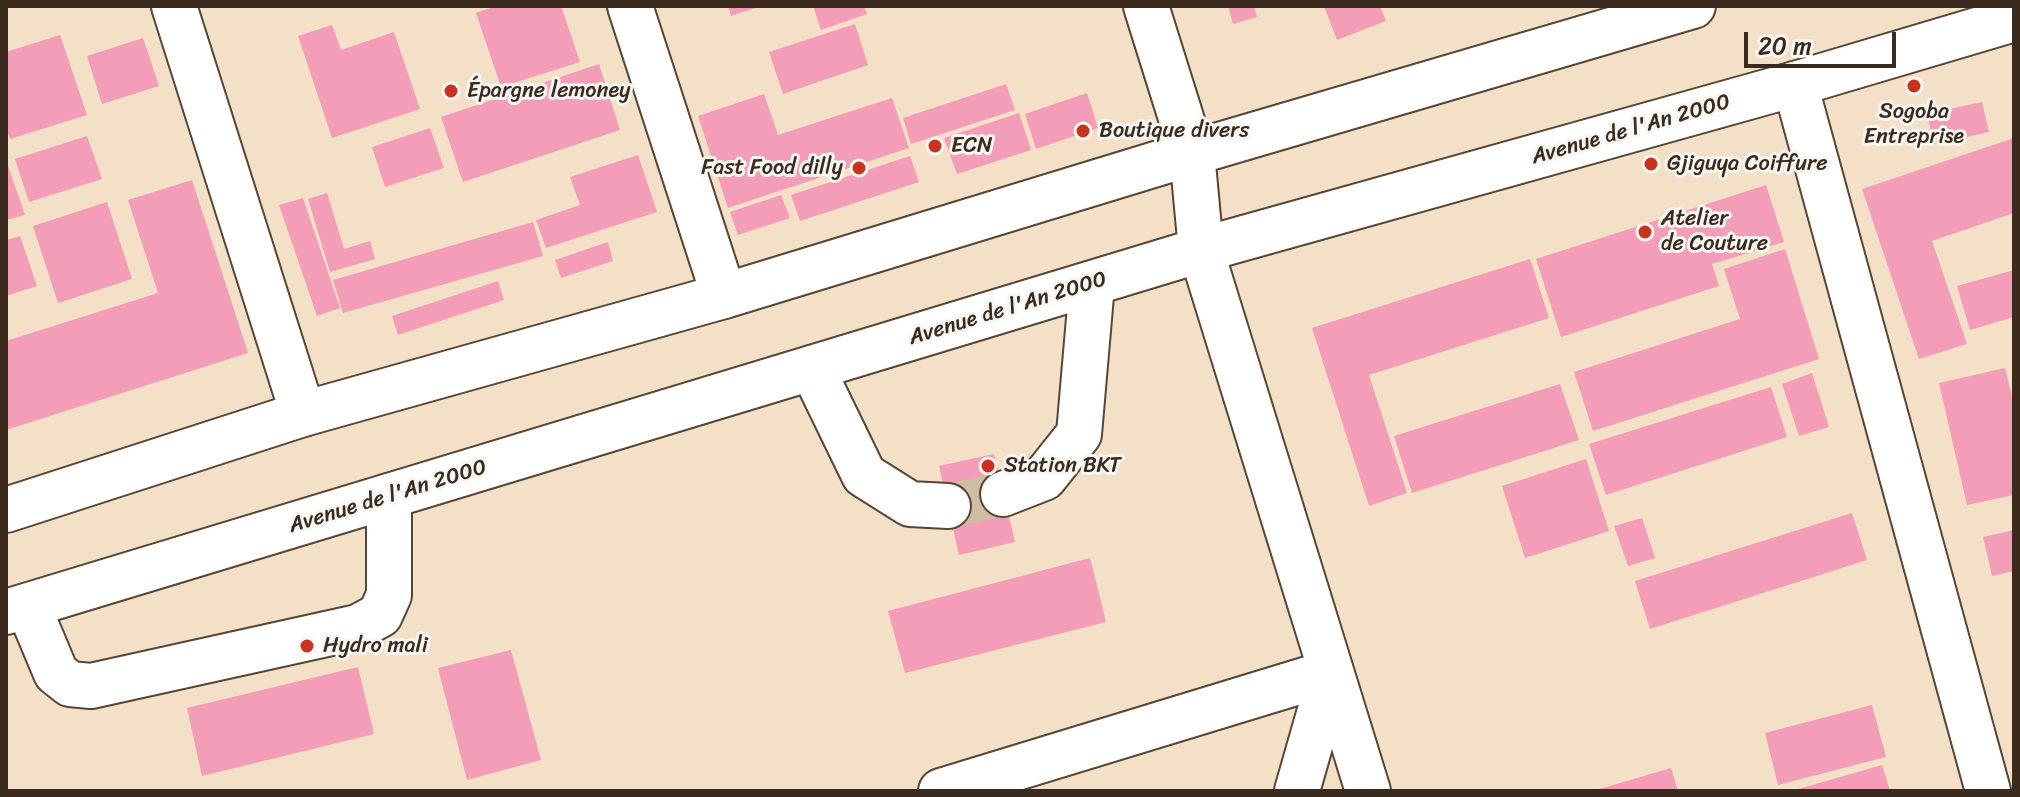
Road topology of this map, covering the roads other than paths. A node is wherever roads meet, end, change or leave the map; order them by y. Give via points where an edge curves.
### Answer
1 (174, 6) edge
2 (630, 6) edge
3 (1146, 6) edge
4 (1693, 6) edge
5 (2014, 19) edge
6 (1795, 84) junction
7 (1192, 153) junction
8 (1201, 250) junction
9 (1092, 284) junction
10 (724, 296) junction
11 (812, 368) junction
12 (303, 414) junction
13 (1003, 494) tunnel mouth
14 (389, 496) junction
15 (948, 506) tunnel mouth
16 (6, 510) edge
17 (17, 609) edge
18 (1331, 672) junction
19 (941, 791) edge
20 (1297, 791) edge
21 (1368, 791) edge
22 (1988, 791) edge

1 - 12 main road
2 - 10 main road
3 - 7 main road
4 - 7 main road
5 - 6 main road, Avenue de l'An 2000
6 - 8 main road, Avenue de l'An 2000
6 - 22 main road
7 - 8 main road
7 - 10 main road
8 - 9 main road, Avenue de l'An 2000
8 - 18 main road
9 - 11 main road, Avenue de l'An 2000
9 - 13 main road via 1079,434 1044,478
10 - 12 main road
11 - 14 main road, Avenue de l'An 2000
11 - 15 main road via 864,475 910,504
12 - 16 main road
14 - 17 main road, Avenue de l'An 2000
14 - 17 main road via 389,595 380,615 358,627 91,686 70,684 56,673
18 - 19 main road
18 - 20 main road
18 - 21 main road

